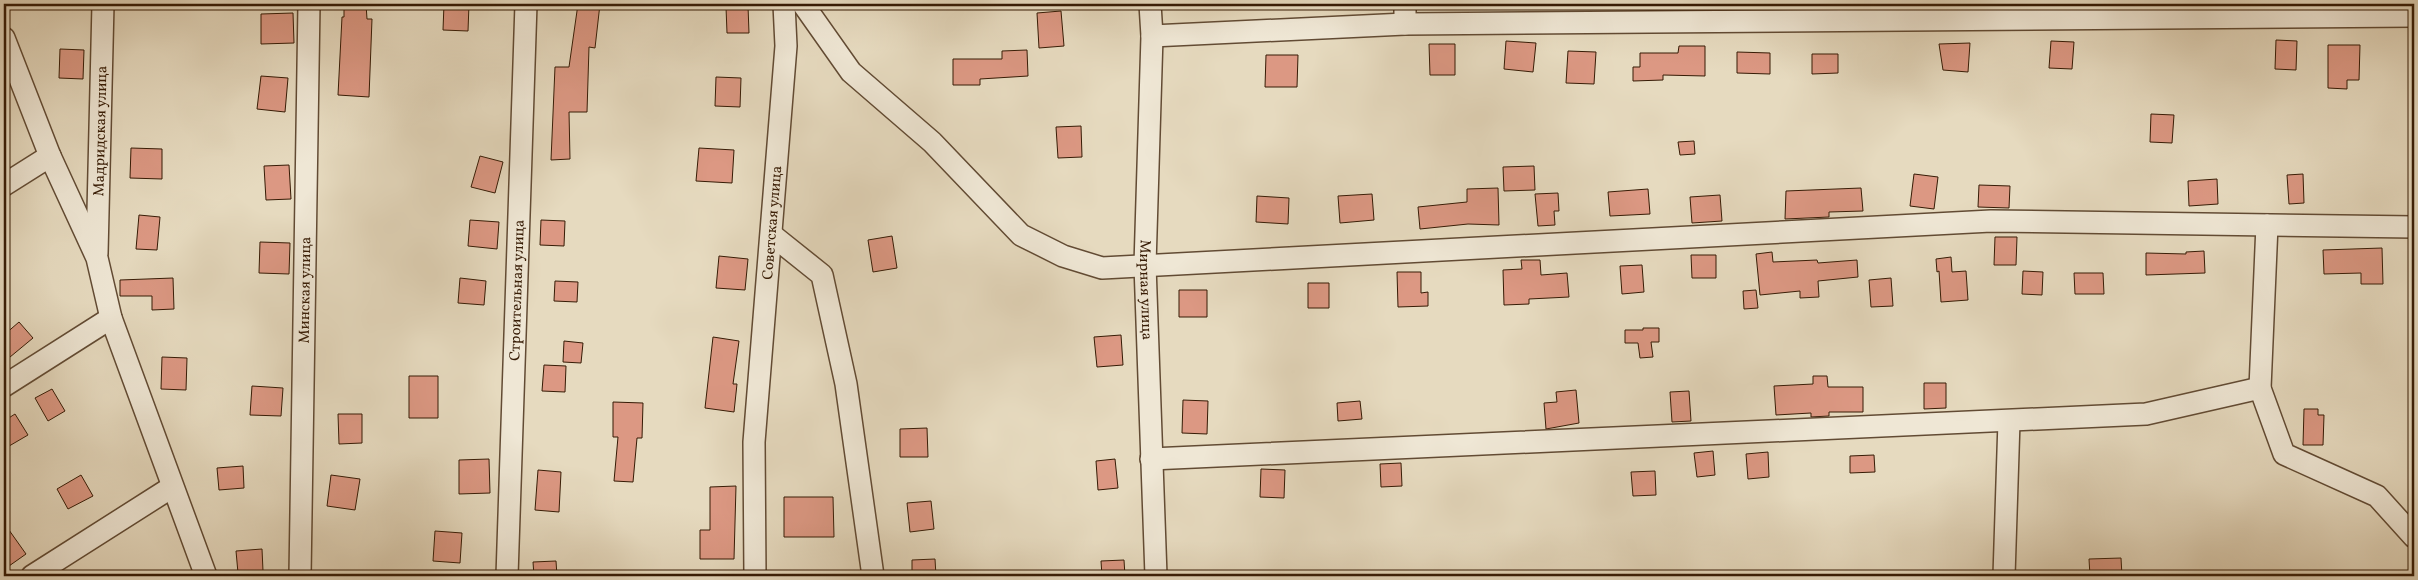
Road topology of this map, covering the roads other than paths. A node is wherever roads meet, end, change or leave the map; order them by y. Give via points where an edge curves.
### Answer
1 (103, 4) edge
2 (309, 4) edge
3 (526, 4) edge
4 (784, 4) edge
5 (802, 4) edge
6 (1150, 4) edge
7 (2012, 12) edge
8 (1405, 14) edge
9 (2414, 16) edge
10 (1152, 36) junction
11 (4, 38) edge
12 (50, 156) junction
13 (4, 185) edge
14 (2267, 225) junction
15 (2414, 227) edge
16 (772, 235) junction
17 (97, 258) junction
18 (1145, 265) junction
19 (111, 318) junction
20 (4, 386) edge
21 (2260, 388) junction
22 (2009, 420) junction
23 (1151, 459) junction
24 (172, 487) junction
25 (2414, 537) edge
26 (32, 576) edge
27 (206, 576) edge
28 (300, 576) edge
29 (507, 576) edge
30 (755, 576) edge
31 (873, 576) edge
32 (1156, 576) edge
33 (2004, 576) edge

1 - 17 street, Мадридская улица
2 - 28 street, Минская улица
3 - 29 street, Строительная улица
4 - 16 street, Советская улица via 786,46
5 - 18 street via 851,72 932,142 1021,235 1063,256 1102,268
6 - 10 street, Мирная улица
7 - 8 street
7 - 9 street
8 - 10 street
10 - 18 street, Мирная улица
11 - 12 street
12 - 13 street
12 - 17 street
14 - 15 street
14 - 18 street via 1991,221
14 - 21 street
16 - 30 street, Советская улица via 754,442
16 - 31 street via 822,275 846,384
17 - 19 street
18 - 23 street, Мирная улица
19 - 20 street
19 - 24 street
21 - 22 street via 2146,414
21 - 25 street via 2284,454 2377,496
22 - 23 street
22 - 33 street
23 - 32 street, Мирная улица
24 - 26 street
24 - 27 street

